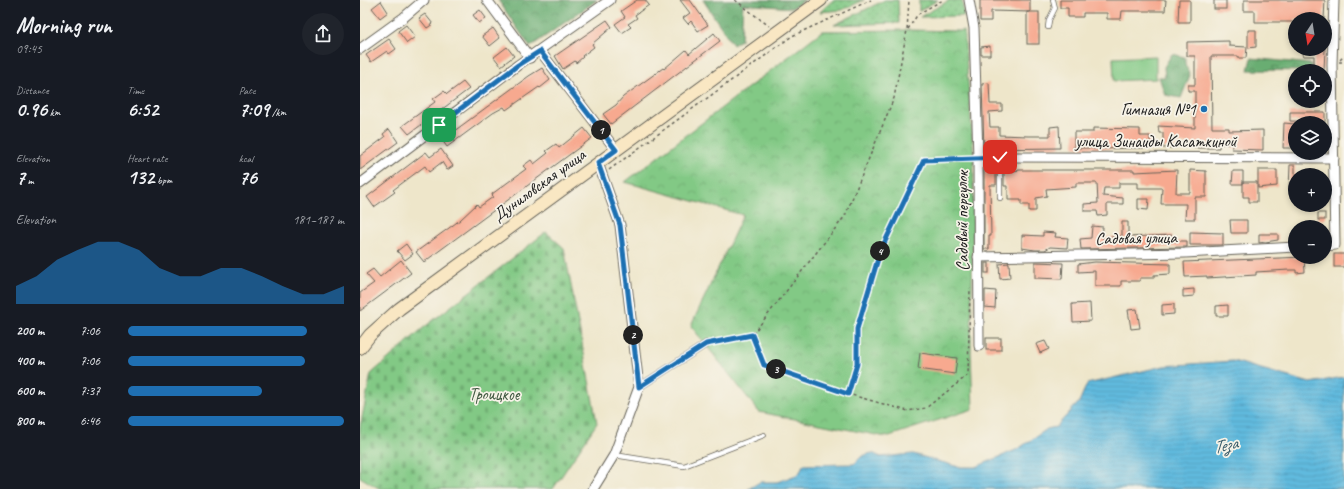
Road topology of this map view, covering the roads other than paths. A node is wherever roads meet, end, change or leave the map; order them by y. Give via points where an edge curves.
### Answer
1 (424, 0) edge
2 (487, 0) edge
3 (610, 0) edge
4 (822, 0) edge
5 (969, 0) edge
6 (1053, 0) edge
7 (1334, 0) edge
8 (1048, 27) dead end
9 (360, 49) edge
10 (540, 51) junction
11 (530, 58) junction
12 (616, 150) junction
13 (978, 157) junction
14 (1000, 157) junction
15 (1334, 158) junction
16 (598, 163) junction
17 (360, 184) edge
18 (1000, 198) dead end
19 (1332, 245) edge
20 (1288, 247) edge
21 (978, 257) junction
22 (706, 344) road end
23 (979, 346) dead end
24 (360, 348) edge
25 (639, 387) junction
26 (764, 435) dead end
27 (614, 455) junction
28 (593, 489) edge

1 - 9 street
2 - 11 street
3 - 10 street
4 - 12 main road, Дуниловская улица via 781,37
5 - 13 street, Садовый переулок via 974,28
6 - 8 lane via 1056,8
7 - 15 street
10 - 11 street
10 - 12 street
11 - 17 street
12 - 16 main road, Дуниловская улица
13 - 14 street, улица Зинаиды Касаткиной
13 - 21 street, Садовый переулок
14 - 15 street, улица Зинаиды Касаткиной
14 - 18 lane
15 - 19 street via 1336,245
16 - 24 main road, Дуниловская улица via 400,309 370,334
16 - 25 street via 620,225
20 - 21 street, Садовая улица via 1185,253
21 - 23 street, Садовый переулок
22 - 25 street
25 - 27 street
26 - 27 lane via 684,466
27 - 28 street

